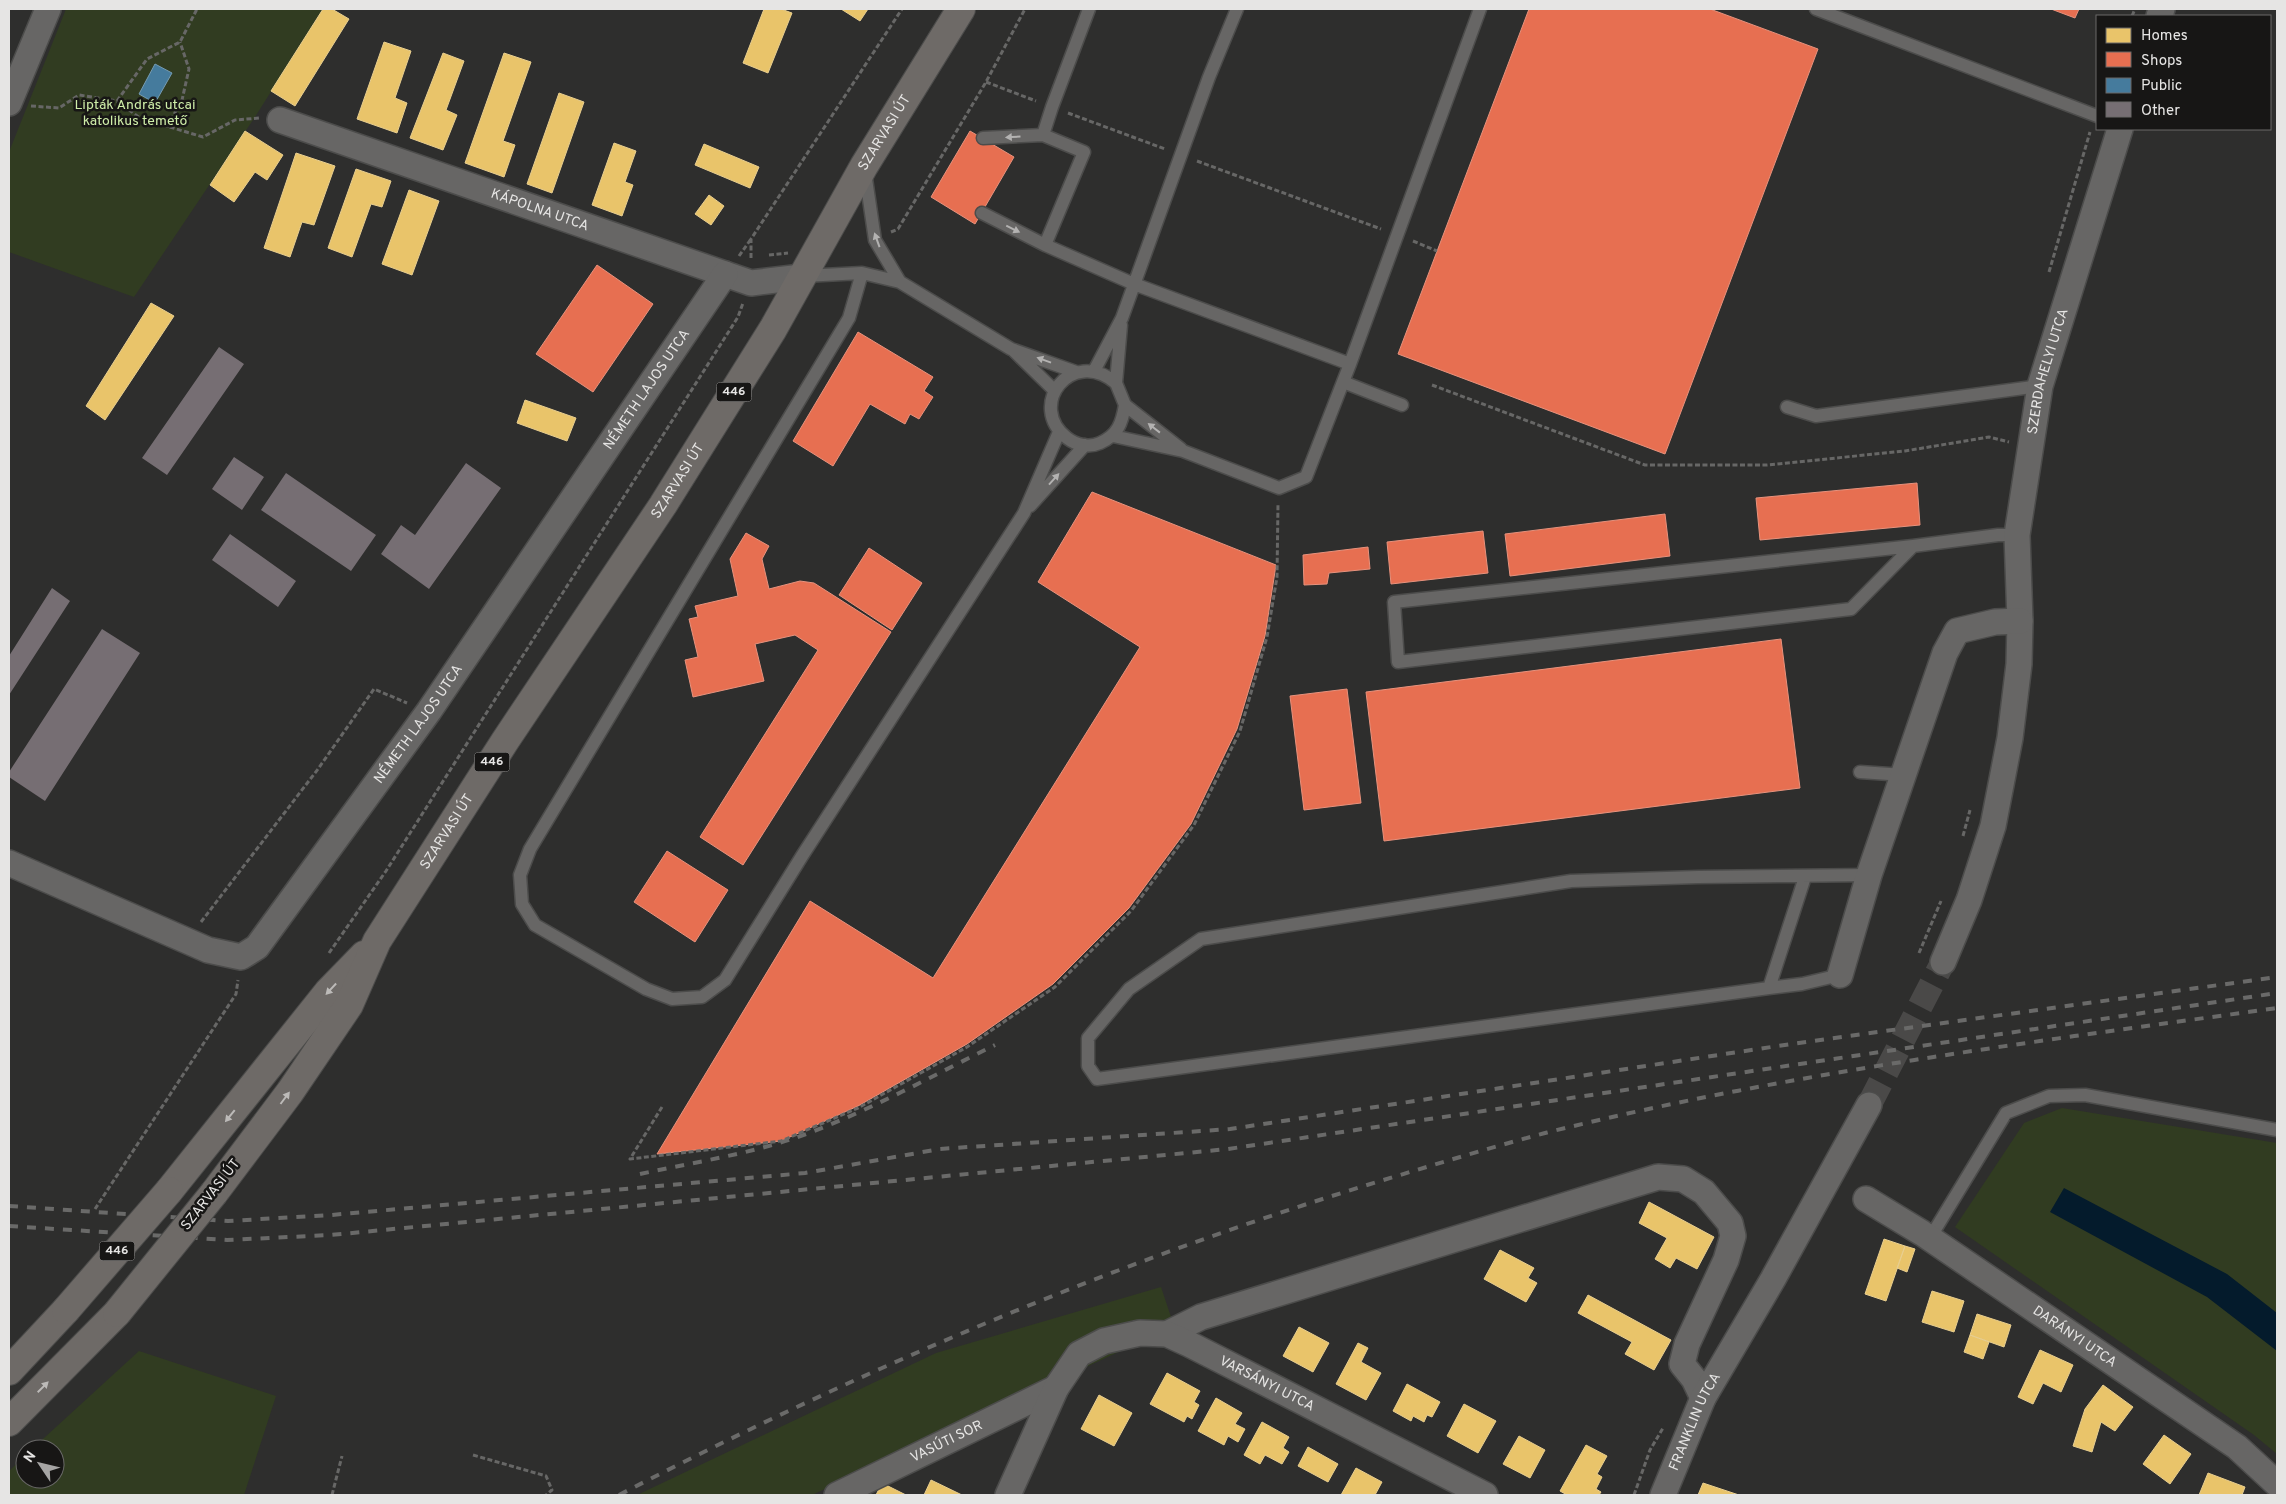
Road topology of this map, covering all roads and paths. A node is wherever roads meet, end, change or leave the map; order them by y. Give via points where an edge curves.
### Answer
1 (48, 9) edge
2 (196, 9) edge
3 (902, 9) edge
4 (961, 9) edge
5 (1025, 9) edge
6 (1090, 9) edge
7 (1237, 9) edge
8 (1480, 9) edge
9 (1816, 9) edge
10 (180, 42) junction
11 (986, 82) junction
12 (117, 100) junction
13 (9, 101) edge
14 (1052, 107) junction
15 (2096, 116) edge
16 (280, 120) joint
17 (167, 127) junction
18 (2120, 130) edge
19 (1043, 135) junction
20 (983, 138) dead end
21 (1181, 155) junction
22 (864, 166) junction
23 (982, 213) dead end
24 (1397, 234) junction
25 (875, 240) junction
26 (1045, 245) junction
27 (1438, 251) dead end
28 (862, 273) junction
29 (725, 274) junction
30 (802, 276) junction
31 (900, 282) junction
32 (751, 283) junction
33 (1134, 284) junction
34 (1122, 318) junction
35 (1011, 348) junction
36 (1350, 364) junction
37 (1094, 371) junction
38 (1076, 372) junction
39 (1343, 382) junction
40 (1116, 383) junction
41 (1432, 385) dead end
42 (2040, 386) junction
43 (1054, 392) junction
44 (1126, 405) junction
45 (1402, 405) dead end
46 (1787, 407) dead end
47 (1059, 432) junction
48 (1113, 436) junction
49 (2012, 443) dead end
50 (1085, 445) junction
51 (1183, 450) junction
52 (1278, 488) junction
53 (1024, 513) junction
54 (2017, 535) junction
55 (1913, 546) junction
56 (2020, 621) junction
57 (429, 711) junction
58 (1860, 772) dead end
59 (1904, 776) junction
60 (9, 863) edge
61 (1869, 874) junction
62 (1805, 877) junction
63 (377, 941) junction
64 (187, 942) junction
65 (327, 956) dead end
66 (241, 957) junction
67 (1943, 962) tunnel mouth
68 (1840, 975) joint
69 (1769, 988) junction
70 (1869, 1105) tunnel mouth
71 (662, 1107) dead end
72 (2277, 1130) edge
73 (1866, 1199) dead end
74 (95, 1209) dead end
75 (1930, 1238) junction
76 (1167, 1334) junction
77 (9, 1371) edge
78 (1056, 1388) junction
79 (1703, 1398) junction
80 (9, 1422) edge
81 (473, 1455) dead end
82 (342, 1456) dead end
83 (2277, 1484) edge
84 (332, 1495) edge
85 (546, 1495) edge
86 (837, 1495) edge
87 (1008, 1495) edge
88 (1485, 1495) edge
89 (1663, 1495) edge

1 - 13 street
2 - 10 path
3 - 32 path via 751,239
4 - 22 main road, SZARVASI ÚT / 446
5 - 11 path
6 - 14 lane
7 - 21 lane
8 - 24 lane
9 - 15 lane
10 - 12 path via 147,59
10 - 17 path via 188,69 182,100
11 - 14 path
11 - 25 path via 898,229
12 - 13 path via 79,95 59,108 37,108
12 - 17 path via 140,118
14 - 19 lane
14 - 21 path
16 - 17 path via 255,117 235,120 203,137
16 - 29 street, KÁPOLNA UTCA
18 - 42 street, SZERDAHELYI UTCA
19 -> 20 lane
19 - 26 lane via 1084,152
21 - 24 path
21 - 33 lane
22 - 25 lane
22 - 30 main road, SZARVASI ÚT / 446
23 -> 26 lane
24 - 27 path
24 - 36 lane
25 - 31 lane
26 - 33 lane
28 - 30 lane
28 - 31 lane
28 - 53 lane via 849,318 530,849 520,875 521,894 522,904 535,925 646,989 672,999 702,997 725,980
29 - 32 street, KÁPOLNA UTCA
29 - 57 street, NÉMETH LAJOS UTCA
30 - 32 street, KÁPOLNA UTCA
30 - 63 main road, SZARVASI ÚT / 446 via 773,329 663,505 505,741
31 - 35 lane
32 - 65 path via 738,317 386,871
33 - 34 lane
33 - 36 lane
34 - 37 lane
34 - 40 lane
38 -> 35 lane
35 - 43 lane
36 - 39 lane
37 - 38 lane
37 - 40 lane
38 - 43 lane via 1065,378
39 - 45 lane
39 - 52 lane via 1306,477
40 - 44 lane
41 - 49 path via 1645,465 1767,465 1905,451 1989,438
42 - 46 lane via 1816,416
42 - 54 street, SZERDAHELYI UTCA
43 - 47 lane via 1052,420
44 - 48 lane via 1123,423
51 -> 44 lane
47 - 50 lane via 1072,442
47 - 53 lane
48 - 50 lane via 1097,444
48 - 51 lane
53 -> 50 lane
51 - 52 lane
52 - 71 path via 1277,577 1267,637 1240,732 1194,825 1131,910 1055,987 968,1047 858,1108 781,1141 630,1160
54 - 55 lane
54 - 56 street, SZERDAHELYI UTCA
55 - 55 lane via 1394,602 1398,662 1851,609
56 - 59 street via 1995,622 1956,631 1945,653
56 - 67 street, SZERDAHELYI UTCA via 2019,664 2010,738 1993,826 1969,900
57 - 64 path via 374,689 318,769
57 - 66 street, NÉMETH LAJOS UTCA via 257,947
58 - 59 lane
59 - 61 street
60 - 64 street
61 - 62 lane
61 - 68 street
62 - 69 lane
62 - 69 lane via 1571,881 1201,939 1130,989 1088,1038 1088,1066 1098,1079
63 -> 77 main road, SZARVASI ÚT / 446, bridge via 328,992 169,1191
80 -> 63 main road, SZARVASI ÚT / 446, bridge via 116,1313 214,1193 290,1092 349,1005
64 - 66 street
66 - 74 path via 236,994
68 - 69 lane
70 - 79 street, FRANKLIN UTCA
72 - 75 lane via 2085,1095 2049,1096 2006,1113
73 - 75 street, DARÁNYI UTCA
75 - 83 street, DARÁNYI UTCA via 2237,1447
76 - 78 street, VARSÁNYI UTCA via 1140,1333 1104,1340 1079,1354
76 - 79 street via 1201,1317 1648,1180 1658,1177 1682,1179 1704,1192 1730,1223 1733,1236 1726,1260 1687,1344 1682,1364
76 - 88 street, VARSÁNYI UTCA
78 - 86 street, VASÚTI SOR
78 - 87 street, VARSÁNYI UTCA
79 - 89 street, FRANKLIN UTCA
81 - 85 path via 546,1476 552,1490
82 - 84 path

